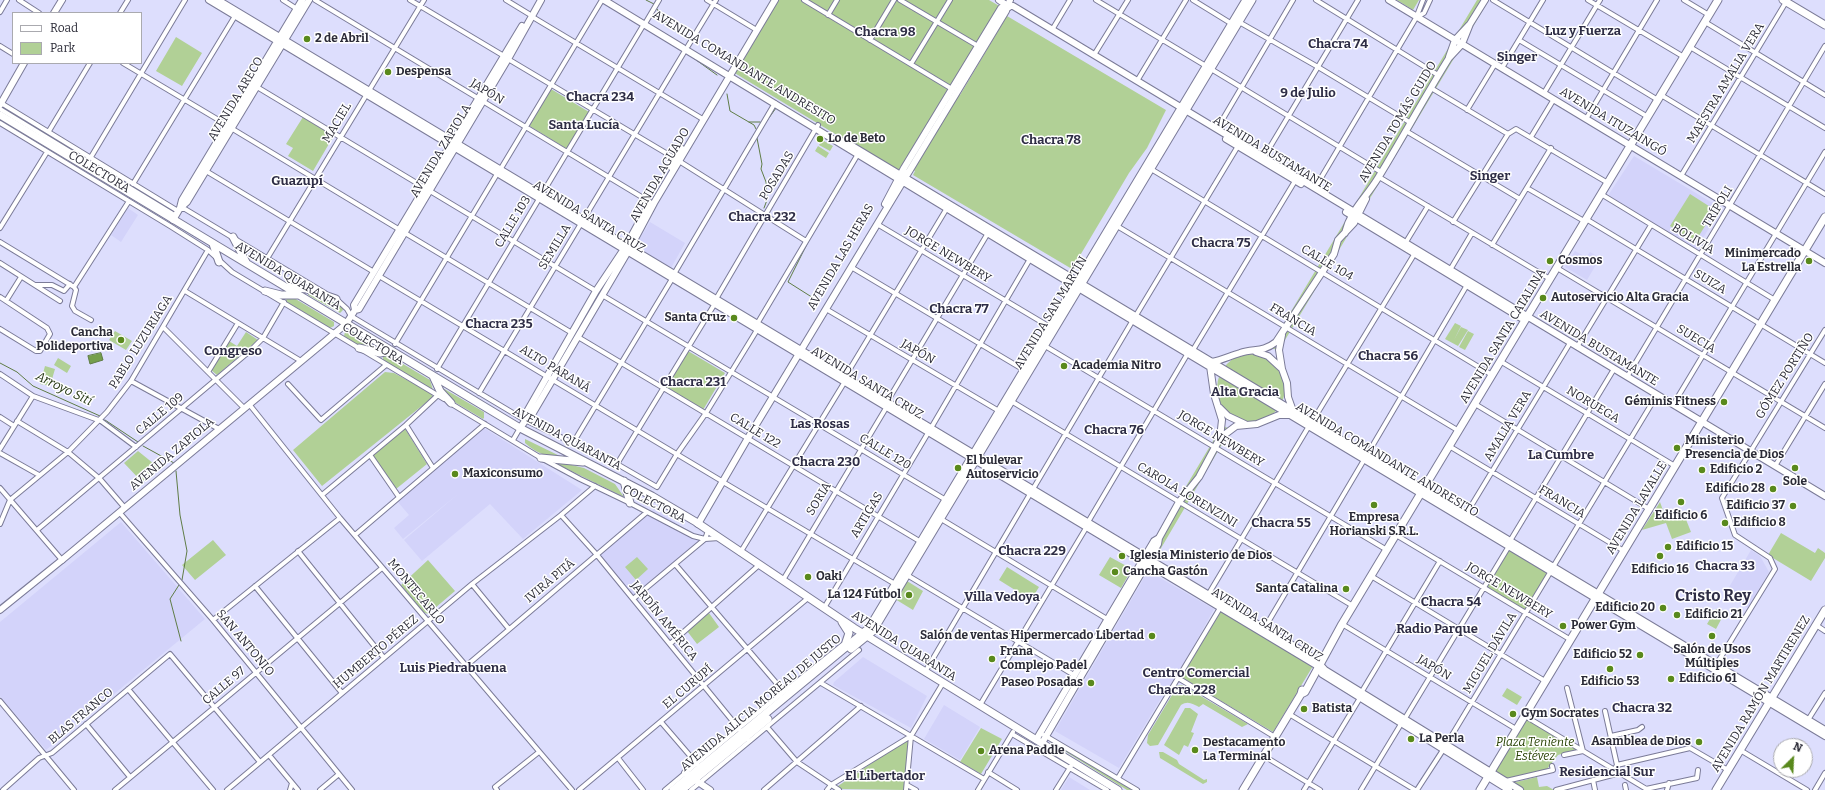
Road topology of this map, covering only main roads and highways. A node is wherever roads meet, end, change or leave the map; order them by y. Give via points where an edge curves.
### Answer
1 (62, 0) edge
2 (67, 0) edge
3 (208, 0) edge
4 (218, 0) edge
5 (302, 0) edge
6 (309, 0) edge
7 (537, 0) edge
8 (541, 0) edge
9 (603, 0) edge
10 (610, 0) edge
11 (774, 0) edge
12 (999, 0) edge
13 (1246, 0) edge
14 (1252, 0) edge
15 (1389, 0) edge
16 (1485, 0) edge
17 (1718, 0) edge
18 (1786, 1) edge
19 (1008, 2) edge
20 (55, 12) edge
21 (60, 12) edge
22 (530, 15) junction
23 (645, 23) junction
24 (1236, 23) junction
25 (1470, 24) junction
26 (1825, 25) edge
27 (1455, 40) junction
28 (281, 41) junction
29 (1462, 44) junction
30 (1449, 58) junction
31 (23, 64) edge
32 (27, 64) edge
33 (730, 74) junction
34 (1, 104) edge
35 (1183, 110) junction
36 (0, 115) edge
37 (229, 127) junction
38 (817, 127) junction
39 (454, 145) junction
40 (1630, 146) junction
41 (678, 160) junction
42 (902, 178) junction
43 (176, 215) junction
44 (1355, 215) junction
45 (1825, 217) edge
46 (233, 237) road end
47 (213, 244) junction
48 (627, 249) junction
49 (1805, 251) junction
50 (219, 262) road end
51 (1825, 263) edge
52 (247, 264) junction
53 (1078, 285) junction
54 (285, 287) junction
55 (265, 291) road end
56 (298, 295) junction
57 (336, 299) road end
58 (1506, 306) junction
59 (1527, 317) junction
60 (346, 324) junction
61 (1282, 335) junction
62 (358, 348) road end
63 (390, 351) junction
64 (1255, 351) junction
65 (798, 352) junction
66 (1235, 355) junction
67 (426, 362) road end
68 (1211, 364) junction
69 (1219, 369) junction
70 (1282, 369) junction
71 (421, 370) junction
72 (433, 376) junction
73 (550, 378) junction
74 (1214, 388) junction
75 (1287, 390) junction
76 (451, 403) road end
77 (1219, 406) junction
78 (1282, 407) junction
79 (1292, 413) junction
80 (1273, 417) junction
81 (1702, 422) junction
82 (1246, 424) junction
83 (520, 428) junction
84 (1220, 438) junction
85 (975, 457) junction
86 (541, 458) road end
87 (587, 463) junction
88 (624, 481) junction
89 (1422, 491) junction
90 (1824, 494) edge
91 (630, 503) road end
92 (697, 523) junction
93 (62, 560) road end
94 (1145, 560) junction
95 (1597, 596) junction
96 (1825, 610) edge
97 (839, 618) junction
98 (865, 635) junction
99 (846, 642) road end
100 (1318, 665) junction
101 (1770, 700) junction
102 (1825, 730) edge
103 (744, 735) junction
104 (1825, 736) edge
105 (1038, 741) junction
106 (1489, 774) junction
107 (692, 779) junction
108 (674, 790) edge
109 (682, 790) edge
110 (710, 790) edge
111 (1118, 790) edge
112 (1243, 790) edge
113 (1480, 790) edge
114 (1510, 790) edge
115 (1520, 790) edge
116 (1716, 790) edge

1 - 20 main road
2 - 21 main road
3 - 28 main road, AVENIDA SANTA CRUZ
4 - 28 main road, AVENIDA SANTA CRUZ
5 - 28 main road, AVENIDA ARECO
6 - 28 main road, AVENIDA ARECO
7 - 22 main road, AVENIDA ZAPIOLA
8 - 22 main road, AVENIDA ZAPIOLA
9 - 23 main road, AVENIDA COMANDANTE ANDRESITO
10 - 23 main road, AVENIDA COMANDANTE ANDRESITO
11 - 33 main road, AVENIDA AGUADO
11 - 33 main road, AVENIDA AGUADO
12 - 19 main road, AVENIDA BUSTAMANTE
13 - 24 main road, AVENIDA SAN MARTÍN
14 - 24 main road, AVENIDA SAN MARTÍN
15 - 27 main road, AVENIDA ITUZAINGÓ
16 - 25 main road, AVENIDA TOMÁS GUIDO
17 - 40 main road, AVENIDA SANTA CATALINA
18 - 26 main road
19 - 35 main road, AVENIDA BUSTAMANTE
19 - 35 main road, AVENIDA BUSTAMANTE
19 - 42 main road, AVENIDA LAS HERAS via 1006,11
19 - 42 main road, AVENIDA LAS HERAS via 1001,8 952,89
22 - 39 main road, AVENIDA ZAPIOLA
23 - 33 main road, AVENIDA COMANDANTE ANDRESITO
24 - 35 main road, AVENIDA SAN MARTÍN
25 - 27 main road, AVENIDA TOMÁS GUIDO
25 - 29 main road, AVENIDA TOMÁS GUIDO
27 - 29 main road, AVENIDA ITUZAINGÓ
27 - 30 main road, AVENIDA TOMÁS GUIDO
28 - 37 main road, AVENIDA ARECO
28 - 37 main road, AVENIDA ARECO
28 - 39 main road, AVENIDA SANTA CRUZ
29 - 30 main road, AVENIDA TOMÁS GUIDO
29 - 40 main road, AVENIDA ITUZAINGÓ
30 - 44 main road, AVENIDA TOMÁS GUIDO
31 - 34 main road
32 - 34 main road
33 - 38 main road, AVENIDA COMANDANTE ANDRESITO
33 - 38 main road, AVENIDA COMANDANTE ANDRESITO
33 - 41 main road, AVENIDA AGUADO
33 - 41 main road, AVENIDA AGUADO via 701,118
35 - 44 main road, AVENIDA BUSTAMANTE via 1295,181
35 - 44 main road, AVENIDA BUSTAMANTE via 1315,188
35 - 53 main road, AVENIDA SAN MARTÍN
35 - 53 main road, AVENIDA SAN MARTÍN via 1151,169
36 - 43 main road, AVENIDA QUARANTA via 109,185
37 - 43 main road, AVENIDA ARECO via 182,200
37 - 43 main road, AVENIDA ARECO via 206,171
38 - 42 main road, AVENIDA COMANDANTE ANDRESITO
38 - 42 main road, AVENIDA COMANDANTE ANDRESITO via 858,154
39 - 48 main road, AVENIDA SANTA CRUZ
39 - 60 main road, AVENIDA ZAPIOLA via 377,274 354,305 355,310
40 - 49 main road, AVENIDA ITUZAINGÓ
40 - 59 main road, AVENIDA SANTA CATALINA
41 - 48 main road, AVENIDA AGUADO
41 - 48 main road, AVENIDA AGUADO via 650,202
42 - 53 main road, AVENIDA COMANDANTE ANDRESITO
42 - 53 main road, AVENIDA COMANDANTE ANDRESITO via 1030,259
42 - 65 main road, AVENIDA LAS HERAS
42 - 65 main road, AVENIDA LAS HERAS via 877,224
43 - 47 main road, AVENIDA QUARANTA
44 - 58 main road, AVENIDA BUSTAMANTE via 1467,285
44 - 58 main road, AVENIDA BUSTAMANTE via 1406,242
44 - 61 main road, AVENIDA TOMÁS GUIDO via 1338,240 1334,254
45 - 49 main road, AVENIDA LAVALLE
46 - 52 main road
47 - 50 main road
47 - 52 main road, AVENIDA QUARANTA
48 - 65 main road, AVENIDA SANTA CRUZ
48 - 73 main road, AVENIDA AGUADO via 578,337
48 - 73 main road, AVENIDA AGUADO via 596,291
49 - 51 main road, AVENIDA ITUZAINGÓ
49 - 81 main road, AVENIDA LAVALLE
52 - 54 main road, AVENIDA QUARANTA
53 - 68 main road, AVENIDA COMANDANTE ANDRESITO
53 - 85 main road, AVENIDA SAN MARTÍN via 1045,346
53 - 85 main road, AVENIDA SAN MARTÍN via 999,411
54 - 56 main road, AVENIDA QUARANTA
54 - 57 main road via 307,289
55 - 56 main road
56 - 60 main road, AVENIDA QUARANTA
58 - 59 main road, AVENIDA BUSTAMANTE via 1521,318
59 - 81 main road, AVENIDA BUSTAMANTE
59 - 89 main road, AVENIDA SANTA CATALINA
60 - 63 main road, AVENIDA QUARANTA
60 - 93 main road, AVENIDA ZAPIOLA
61 - 64 main road, AVENIDA TOMÁS GUIDO via 1269,348
61 - 70 main road, AVENIDA TOMÁS GUIDO via 1279,350
62 - 63 main road via 380,353
63 - 71 main road, AVENIDA QUARANTA
64 - 66 main road, AVENIDA TOMÁS GUIDO
64 - 70 main road via 1273,359
65 - 85 main road, AVENIDA SANTA CRUZ
65 - 92 main road, AVENIDA LAS HERAS
66 - 68 main road, AVENIDA TOMÁS GUIDO
66 - 69 main road, AVENIDA TOMÁS GUIDO
67 - 71 main road
68 - 69 main road, AVENIDA COMANDANTE ANDRESITO
68 - 74 main road
69 - 74 main road
69 - 78 main road, AVENIDA COMANDANTE ANDRESITO
70 - 75 main road, AVENIDA TOMÁS GUIDO
71 - 72 main road, AVENIDA QUARANTA
72 - 76 main road via 440,391
72 - 83 main road, AVENIDA QUARANTA
73 - 83 main road, AVENIDA AGUADO via 530,418 525,420
74 - 77 main road
75 - 78 main road
75 - 79 main road, AVENIDA TOMÁS GUIDO
77 - 82 main road via 1228,416
77 - 84 main road via 1222,426
78 - 79 main road, AVENIDA COMANDANTE ANDRESITO
78 - 80 main road
79 - 80 main road
79 - 89 main road, AVENIDA COMANDANTE ANDRESITO
80 - 82 main road via 1263,422
81 - 90 main road, AVENIDA BUSTAMANTE
81 - 95 main road, AVENIDA LAVALLE
82 - 84 main road via 1231,429
83 - 87 main road, AVENIDA QUARANTA
84 - 94 main road via 1199,477 1179,502
85 - 94 main road, AVENIDA SANTA CRUZ
85 - 98 main road, AVENIDA SAN MARTÍN via 946,500
85 - 98 main road, AVENIDA SAN MARTÍN via 941,519 873,631
86 - 87 main road
87 - 88 main road, AVENIDA QUARANTA
88 - 91 main road
88 - 92 main road, AVENIDA QUARANTA
89 - 95 main road, AVENIDA COMANDANTE ANDRESITO
89 - 100 main road, AVENIDA SANTA CATALINA
92 - 97 main road, AVENIDA QUARANTA
94 - 100 main road, AVENIDA SANTA CRUZ via 1220,608
94 - 100 main road, AVENIDA SANTA CRUZ via 1208,595
94 - 105 main road via 1040,732
94 - 105 main road via 1046,736
95 - 101 main road, AVENIDA COMANDANTE ANDRESITO
95 - 106 main road, AVENIDA LAVALLE
96 - 101 main road, AVENIDA RAMÓN MARTIRENEZ
97 - 98 main road, AVENIDA QUARANTA
97 - 99 main road via 849,633
98 - 103 main road, AVENIDA ALICIA MOREAU DE JUSTO
98 - 103 main road, AVENIDA ALICIA MOREAU DE JUSTO via 833,655
98 - 105 main road, AVENIDA QUARANTA via 980,706 1014,731
100 - 106 main road, AVENIDA SANTA CRUZ via 1360,695
100 - 112 main road, AVENIDA SANTA CATALINA
101 - 102 main road
101 - 104 main road
101 - 116 main road, AVENIDA RAMÓN MARTIRENEZ
103 - 107 main road, AVENIDA ALICIA MOREAU DE JUSTO
103 - 107 main road, AVENIDA ALICIA MOREAU DE JUSTO via 699,766
105 - 111 main road, AVENIDA QUARANTA via 1071,765
106 - 113 main road, AVENIDA LAVALLE
106 - 114 main road, AVENIDA SANTA CRUZ
106 - 115 main road, AVENIDA SANTA CRUZ
107 - 108 main road, AVENIDA ALICIA MOREAU DE JUSTO
107 - 109 main road, AVENIDA ALICIA MOREAU DE JUSTO
107 - 110 main road

